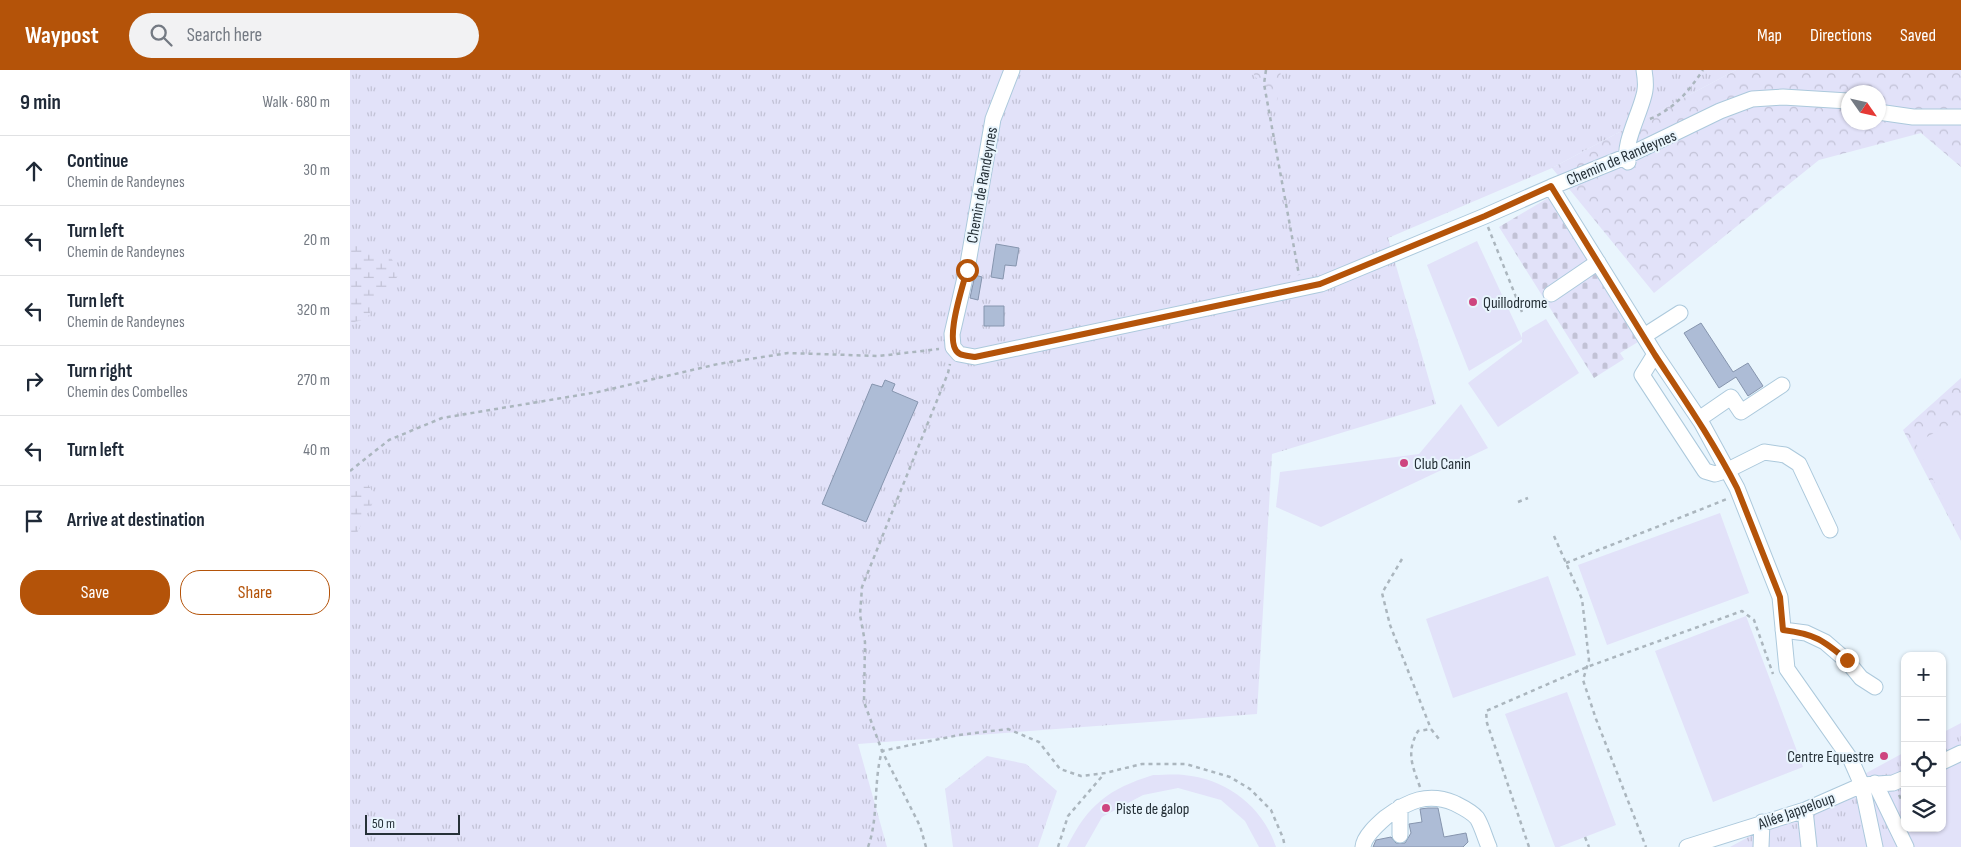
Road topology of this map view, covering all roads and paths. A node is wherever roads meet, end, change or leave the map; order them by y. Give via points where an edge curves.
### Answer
1 (1012, 70) edge
2 (1266, 70) edge
3 (1644, 70) edge
4 (1703, 70) edge
5 (1841, 101) edge
6 (1886, 113) edge
7 (1961, 117) edge
8 (1633, 127) junction
9 (1627, 160) junction
10 (1551, 186) junction
11 (1485, 216) junction
12 (1598, 262) junction
13 (1302, 288) junction
14 (1551, 294) dead end
15 (1522, 312) dead end
16 (1680, 313) dead end
17 (1644, 336) junction
18 (953, 347) junction
19 (1655, 354) junction
20 (1782, 385) dead end
21 (1699, 419) junction
22 (1728, 470) junction
23 (350, 471) edge
24 (1740, 494) junction
25 (1528, 498) dead end
26 (1518, 502) dead end
27 (1830, 530) dead end
28 (1554, 536) dead end
29 (1402, 559) dead end
30 (1566, 563) junction
31 (1783, 630) junction
32 (1587, 667) junction
33 (1793, 678) junction
34 (1875, 687) dead end
35 (1431, 728) junction
36 (1440, 739) dead end
37 (882, 751) junction
38 (1961, 753) edge
39 (1946, 760) edge
40 (1105, 773) junction
41 (1901, 780) edge
42 (1869, 784) junction
43 (1424, 798) junction
44 (1400, 807) junction
45 (1805, 810) junction
46 (1762, 822) junction
47 (1400, 835) dead end
48 (1585, 837) dead end
49 (868, 847) edge
50 (926, 847) edge
51 (1058, 847) edge
52 (1285, 847) edge
53 (1362, 847) edge
54 (1489, 847) edge
55 (1530, 847) edge
56 (1589, 847) edge
57 (1646, 847) edge
58 (1687, 847) edge
59 (1761, 847) edge
60 (1808, 847) edge
61 (1875, 847) edge
62 (1906, 847) edge

1 - 18 street, Chemin de Randeynes via 992,119 967,270 952,334
2 - 13 path via 1264,84
3 - 8 street via 1646,90
4 - 8 path via 1691,90 1665,113
5 - 9 street, Chemin de Randeynes via 1783,97 1752,99 1720,111
6 - 7 street
8 - 9 street
9 - 10 street, Chemin de Randeynes
10 - 11 street, Chemin de Randeynes
10 - 12 street
11 - 13 street, Chemin de Randeynes via 1320,284
11 - 15 path
12 - 14 street
12 - 17 street
13 - 18 street, Chemin de Randeynes via 975,357 959,354
16 - 17 street
17 - 19 street
18 - 23 path via 879,356 788,353 718,364 598,392 442,418 389,440
18 - 37 path via 948,373 862,587 864,702
19 - 21 street
19 - 22 street via 1642,375 1705,471 1715,474
20 - 21 street via 1741,412 1731,397
21 - 22 street
22 - 24 street
22 - 27 street via 1764,452 1785,455 1799,464
24 - 30 path
24 - 31 street via 1780,597
25 - 26 path
28 - 30 path
29 - 35 path via 1382,592 1390,625
30 - 32 path via 1582,598 1589,660
31 - 33 street via 1787,669
31 - 34 street via 1806,633 1825,642 1847,660 1861,678
32 - 33 path via 1742,611 1754,620 1773,674 1783,680
32 - 55 path via 1486,711 1487,723
32 - 57 path via 1583,680
33 - 42 street
35 - 36 path
35 - 43 path via 1418,731 1411,743 1410,758
37 - 40 path via 959,735 1008,729 1039,742 1060,769 1081,776
37 - 49 path
37 - 50 path via 920,826
38 - 39 street
40 - 51 path via 1068,816
40 - 52 path via 1142,764 1186,764 1230,777 1250,789 1271,810
41 - 42 street, Allée Jappeloup
42 - 45 street, Allée Jappeloup
42 - 61 street
42 - 62 street
43 - 44 street
43 - 54 street via 1435,797 1464,807 1477,819
44 - 47 street
44 - 53 street via 1373,830
45 - 46 street, Allée Jappeloup
45 - 60 street
46 - 58 street, Allée Jappeloup
46 - 59 street
48 - 56 path

